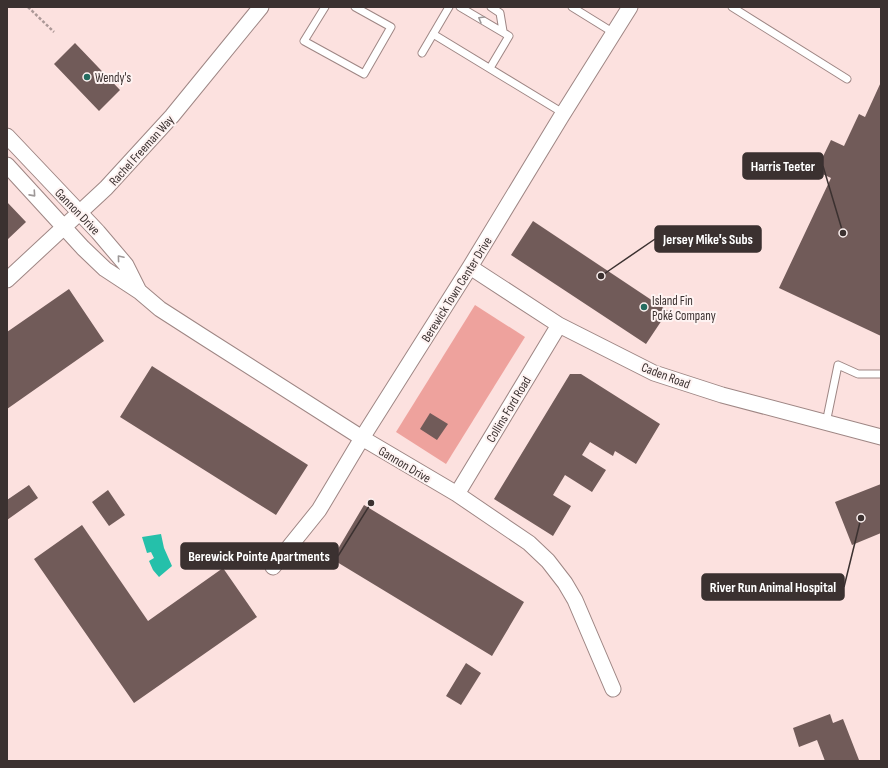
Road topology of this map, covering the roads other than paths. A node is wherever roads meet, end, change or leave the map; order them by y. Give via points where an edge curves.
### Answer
1 (261, 7) edge
2 (325, 7) edge
3 (355, 7) edge
4 (449, 7) edge
5 (460, 7) edge
6 (491, 7) edge
7 (572, 7) edge
8 (630, 7) edge
9 (732, 7) edge
10 (502, 32) junction
11 (614, 33) junction
12 (433, 34) junction
13 (422, 53) dead end
14 (490, 68) junction
15 (847, 79) dead end
16 (563, 113) junction
17 (7, 136) edge
18 (7, 165) edge
19 (79, 212) junction
20 (64, 227) junction
21 (470, 267) junction
22 (7, 280) edge
23 (140, 292) junction
24 (559, 325) junction
25 (881, 374) edge
26 (826, 423) junction
27 (881, 437) edge
28 (362, 438) junction
29 (456, 494) junction
30 (273, 566) dead end
31 (613, 688) dead end

1 - 19 street, Rachel Freeman Way via 172,116 106,188
2 - 3 lane via 304,41 364,74 391,27
4 - 12 lane
10 -> 5 lane
6 - 10 lane via 500,13
7 - 11 lane
8 - 11 street, Berewick Town Center Drive
9 - 15 lane
10 - 14 lane via 509,36
11 - 16 street, Berewick Town Center Drive
12 - 13 lane
12 - 14 lane
14 - 16 lane
16 - 21 street, Berewick Town Center Drive
17 - 19 street, Gannon Drive
18 -> 20 street, Gannon Drive
19 - 20 street, Rachel Freeman Way
23 -> 19 street, Gannon Drive via 126,265
20 - 22 street, Rachel Freeman Way
20 - 23 street, Gannon Drive via 105,269
21 - 24 street, Caden Road
21 - 28 street, Berewick Town Center Drive
23 - 28 street, Gannon Drive via 166,313
24 - 26 street, Caden Road via 654,373 722,395
24 - 29 street, Collins Ford Road
25 - 26 lane via 858,374 838,365
26 - 27 street, Caden Road
28 - 29 street, Gannon Drive
28 - 30 street, Berewick Town Center Drive via 319,510
29 - 31 street, Gannon Drive via 529,543 557,572 575,600

